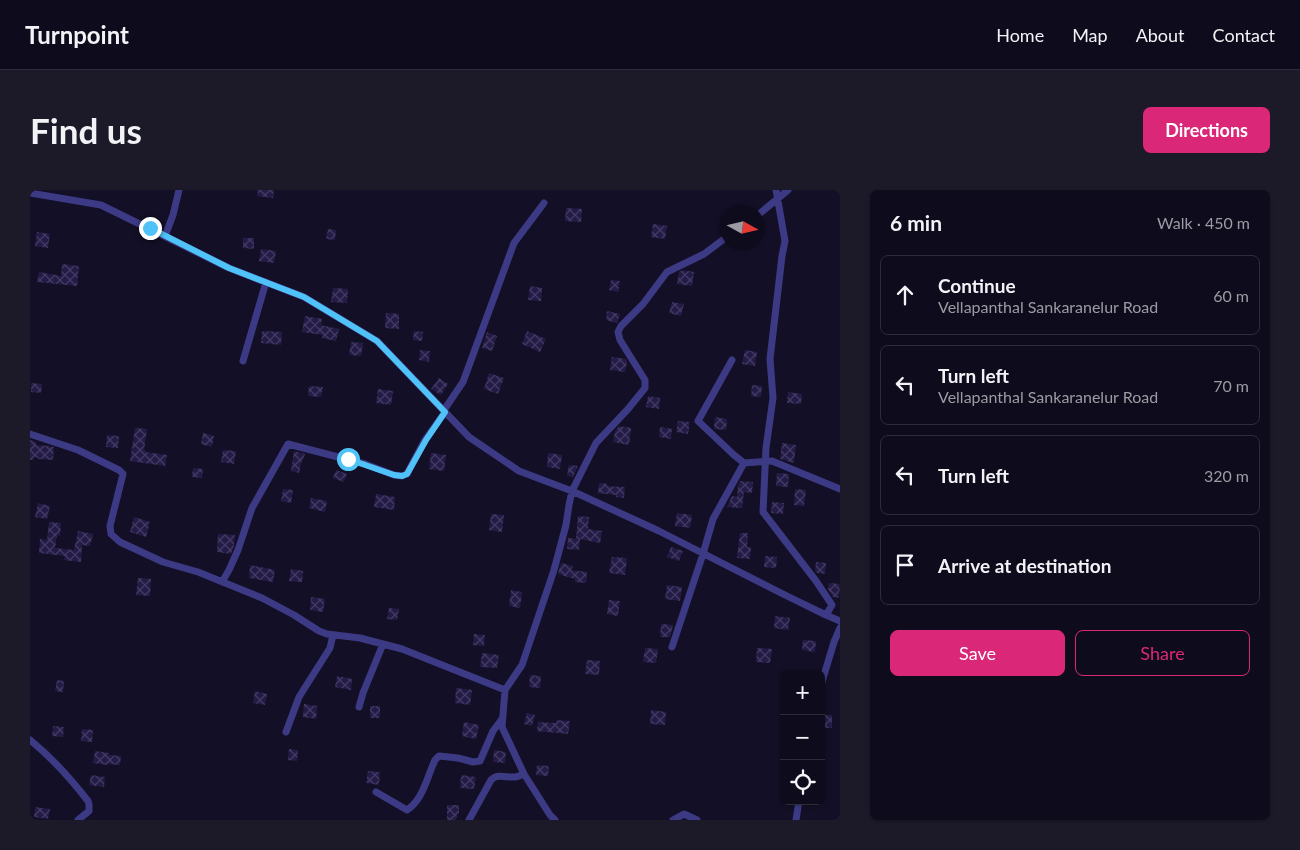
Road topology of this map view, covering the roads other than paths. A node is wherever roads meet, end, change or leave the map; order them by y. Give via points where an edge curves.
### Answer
1 (32, 190) edge
2 (179, 190) edge
3 (788, 190) edge
4 (777, 194) edge
5 (544, 202) dead end
6 (765, 207) edge
7 (165, 236) junction
8 (720, 242) edge
9 (266, 282) junction
10 (732, 360) dead end
11 (243, 361) dead end
12 (444, 411) junction
13 (30, 434) edge
14 (765, 462) junction
15 (744, 463) junction
16 (840, 489) edge
17 (572, 491) junction
18 (703, 554) junction
19 (222, 582) junction
20 (826, 615) junction
21 (840, 621) edge
22 (840, 628) edge
23 (333, 635) junction
24 (383, 644) junction
25 (672, 647) dead end
26 (825, 672) edge
27 (505, 690) junction
28 (359, 707) dead end
29 (502, 718) junction
30 (286, 732) dead end
31 (30, 740) edge
32 (524, 774) junction
33 (376, 792) dead end
34 (798, 805) edge
35 (78, 820) edge
36 (469, 820) edge
37 (555, 820) edge
38 (673, 820) edge
39 (697, 820) edge
40 (796, 820) edge

1 - 7 street via 30,193 101,205
2 - 7 street
3 - 4 street
4 - 6 street
4 - 14 street via 785,241 770,359 773,398
5 - 12 street via 514,243 463,382
7 - 9 street via 229,268
8 - 17 street via 704,254 667,272 621,326 618,332 620,340 645,380 645,388 596,443
9 - 11 street
9 - 12 street via 304,297 377,341
10 - 15 street via 698,421
12 - 17 street via 469,437 519,471
12 - 19 street via 407,474 402,476 288,444 252,508 238,550
13 - 19 street via 78,450 123,474 110,526 111,534 120,542 163,562
14 - 15 street
14 - 16 street via 772,461
14 - 20 street via 763,512 832,604
15 - 18 street via 712,519
17 - 18 street
17 - 27 street via 554,570 522,665
18 - 20 street
18 - 25 street
19 - 23 street via 262,598 318,631
20 - 21 street
22 - 26 street
23 - 24 street
23 - 30 street via 330,648 299,697
24 - 27 street
24 - 28 street
27 - 29 street
29 - 32 street via 502,727
29 - 33 street via 480,761 439,756 418,799 407,810
31 - 35 street via 90,804 89,810
32 - 36 street via 494,777
32 - 37 street
34 - 40 street
38 - 39 street via 684,814

